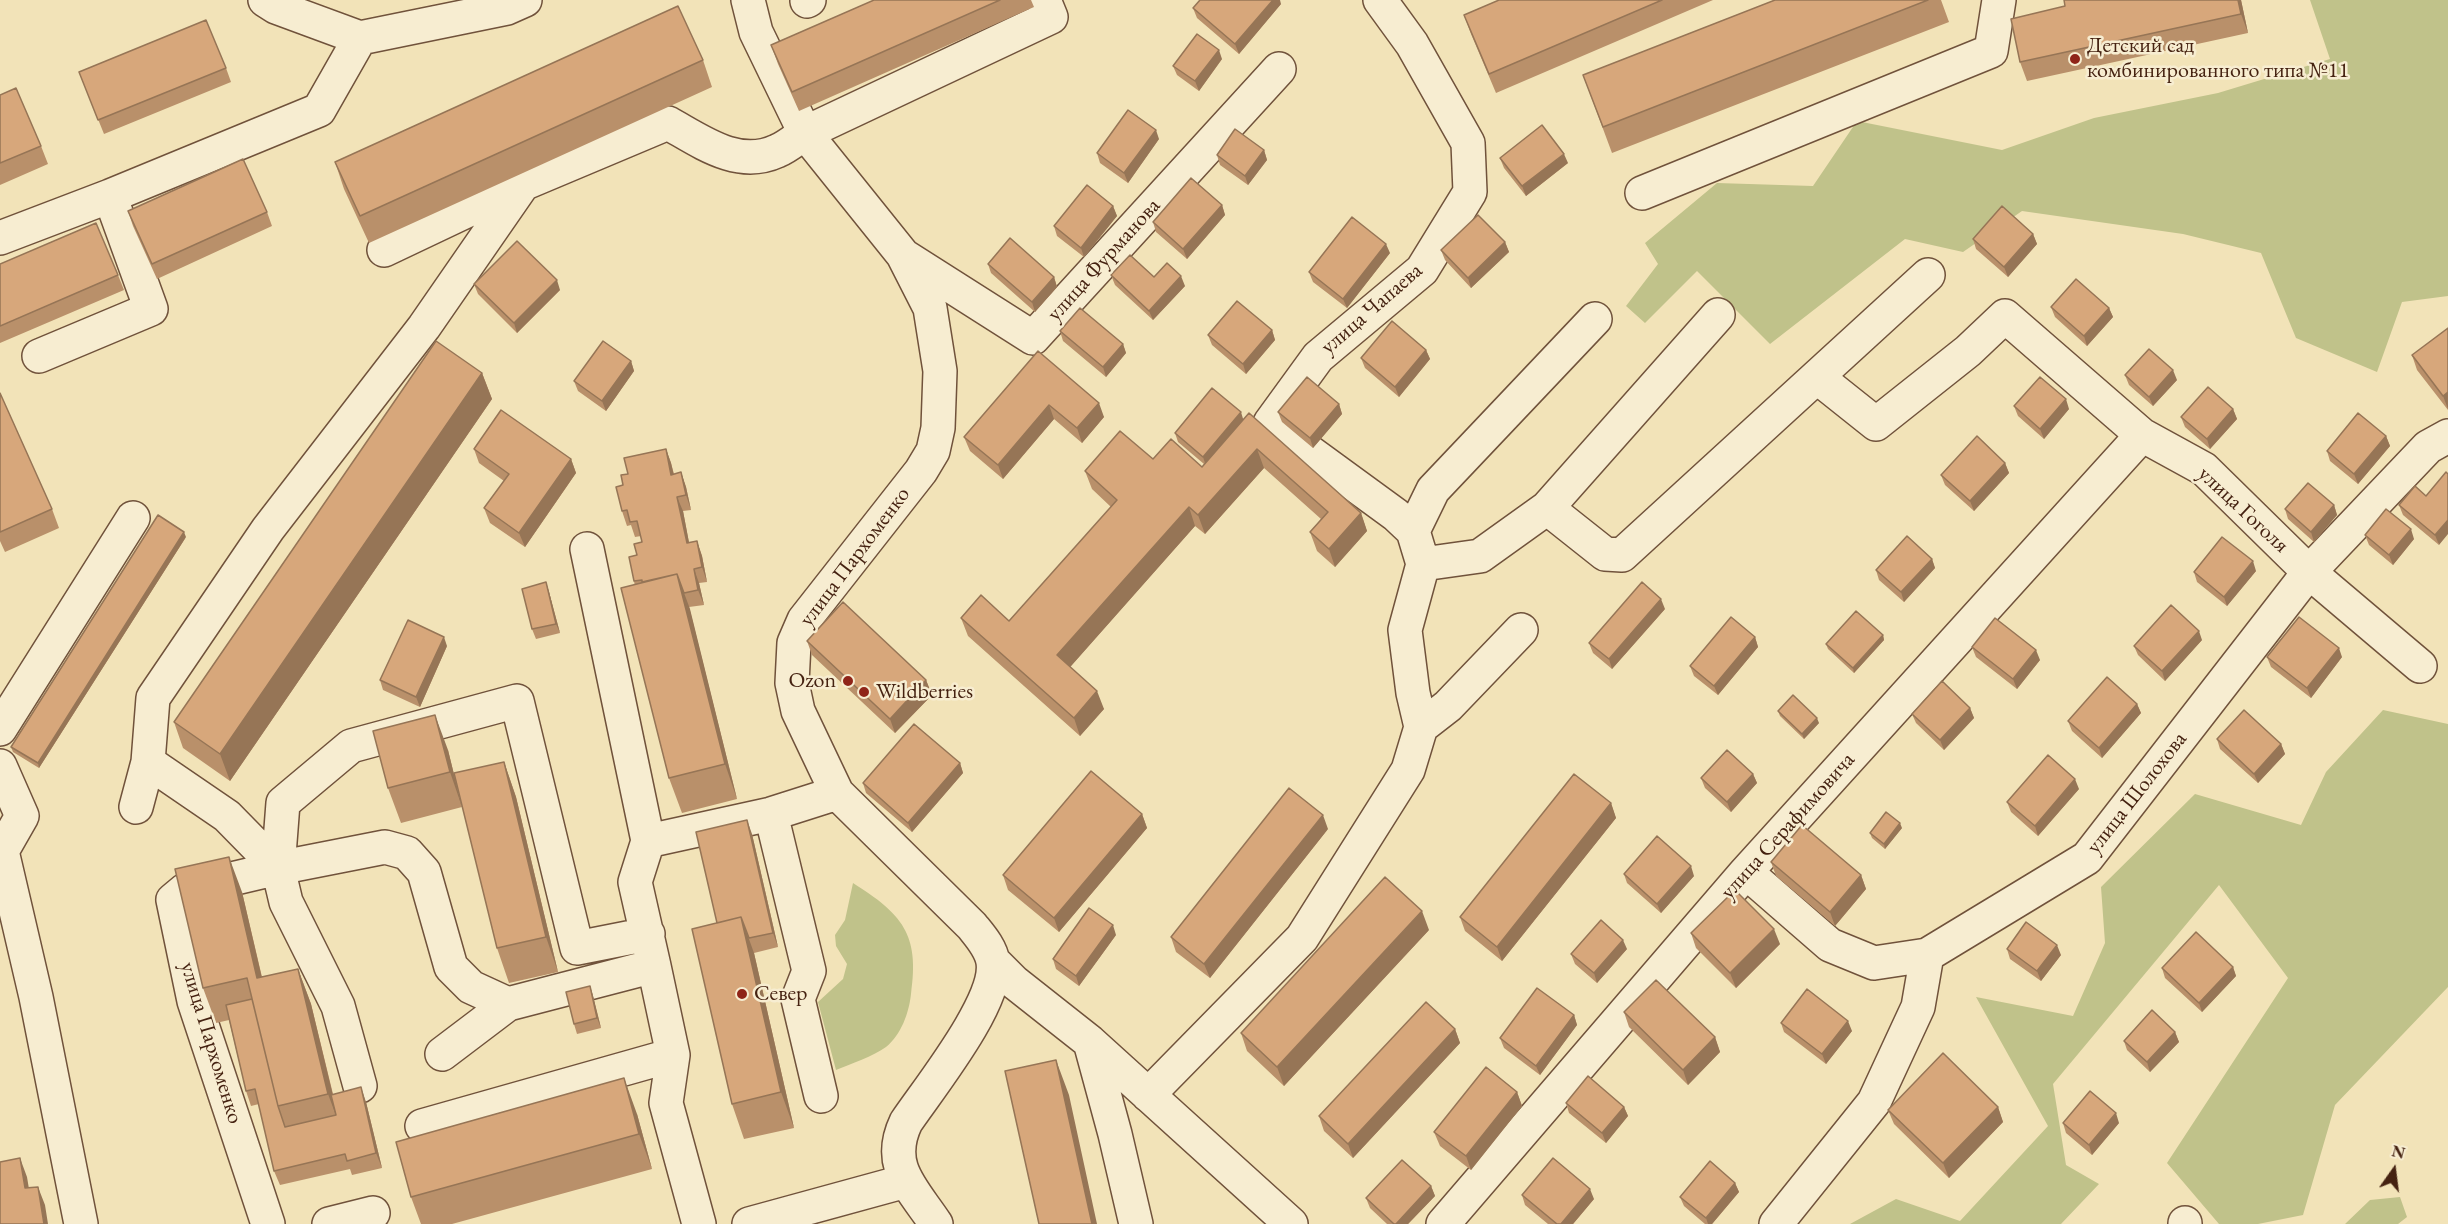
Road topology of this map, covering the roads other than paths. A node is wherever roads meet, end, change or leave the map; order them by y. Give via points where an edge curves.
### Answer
1 (265, 0) edge
2 (525, 0) edge
3 (748, 0) edge
4 (1044, 0) edge
5 (1380, 0) edge
6 (1999, 0) edge
7 (360, 38) junction
8 (1279, 69) dead end
9 (805, 134) junction
10 (523, 184) junction
11 (1642, 193) dead end
12 (110, 196) junction
13 (0, 238) edge
14 (384, 250) dead end
15 (903, 255) junction
16 (1928, 275) dead end
17 (1718, 315) dead end
18 (1595, 319) dead end
19 (39, 356) dead end
20 (1817, 377) junction
21 (2142, 435) junction
22 (2448, 436) edge
23 (1547, 508) junction
24 (133, 518) dead end
25 (1413, 531) junction
26 (587, 549) dead end
27 (1423, 564) junction
28 (2309, 572) junction
29 (1521, 630) dead end
30 (2420, 666) dead end
31 (1421, 727) junction
32 (0, 729) edge
33 (148, 762) junction
34 (0, 766) edge
35 (837, 793) junction
36 (136, 807) dead end
37 (771, 814) junction
38 (648, 841) junction
39 (278, 868) junction
40 (1746, 872) junction
41 (648, 934) junction
42 (1927, 955) junction
43 (654, 966) junction
44 (1000, 976) junction
45 (508, 1004) junction
46 (1090, 1042) junction
47 (442, 1054) dead end
48 (673, 1055) junction
49 (360, 1086) edge
50 (1148, 1095) junction
51 (821, 1096) dead end
52 (422, 1126) dead end
53 (906, 1181) junction
54 (373, 1213) dead end
55 (81, 1224) edge
56 (268, 1224) edge
57 (329, 1224) edge
58 (699, 1224) edge
59 (749, 1224) edge
60 (936, 1224) edge
61 (1136, 1224) edge
62 (1291, 1224) edge
63 (1443, 1224) edge
64 (1776, 1224) edge

1 - 7 street
2 - 7 street via 507,8
3 - 9 street, улица Пархоменко via 756,32
4 - 9 street via 1050,17
5 - 25 street, улица Чапаева via 1412,44 1468,143 1470,192 1422,270 1318,357 1270,423
6 - 11 street via 1991,51
7 - 12 street via 319,110
8 - 15 street, улица Фурманова via 1033,338
9 - 10 street via 778,151 752,158 721,152 669,123
9 - 15 street, улица Пархоменко
10 - 14 street
10 - 33 street via 424,327 268,529 153,698
12 - 13 street
12 - 19 street via 151,309
15 - 35 street, улица Пархоменко via 930,308 939,360 938,428 933,451 804,620 794,643 792,683 798,711
16 - 20 street
17 - 23 street
18 - 25 street via 1433,490
20 - 21 street, улица Гоголя via 1876,424 1968,351 2005,316
20 - 23 street via 1622,555 1605,554
21 - 28 street, улица Гоголя via 2204,470
21 - 40 street, улица Серафимовича
22 - 28 street, улица Шолохова via 2428,447
23 - 27 street via 1480,556
24 - 32 street
25 - 27 street
26 - 38 street
27 - 31 street via 1405,630
28 - 30 street, улица Гоголя
28 - 42 street, улица Шолохова via 2087,858
29 - 31 street via 1448,706
31 - 50 street via 1408,770 1302,938
33 - 36 street
33 - 39 street via 227,816
34 - 55 street via 22,816 2,851 36,997
35 - 37 street
35 - 44 street, улица Пархоменко via 972,926
37 - 38 street
37 - 51 street via 809,971 798,999
38 - 41 street via 635,882
39 - 41 street via 283,803 351,746 517,701 577,948
39 - 45 street, улица Пархоменко via 385,847 407,853 424,872 450,967 471,987
39 - 49 street via 286,902 338,1006
39 - 56 street, улица Пархоменко via 185,890 173,900 194,1001
40 - 42 street via 1830,945 1874,963
40 - 63 street, улица Серафимовича
41 - 43 street
42 - 64 street via 1918,1007 1874,1102
43 - 45 street
43 - 48 street
44 - 46 street
44 - 53 street via 898,1138 898,1155
45 - 47 street
46 - 50 street
46 - 61 street
48 - 52 street
48 - 58 street via 666,1103
50 - 62 street
53 - 59 street
53 - 60 street
54 - 57 street

